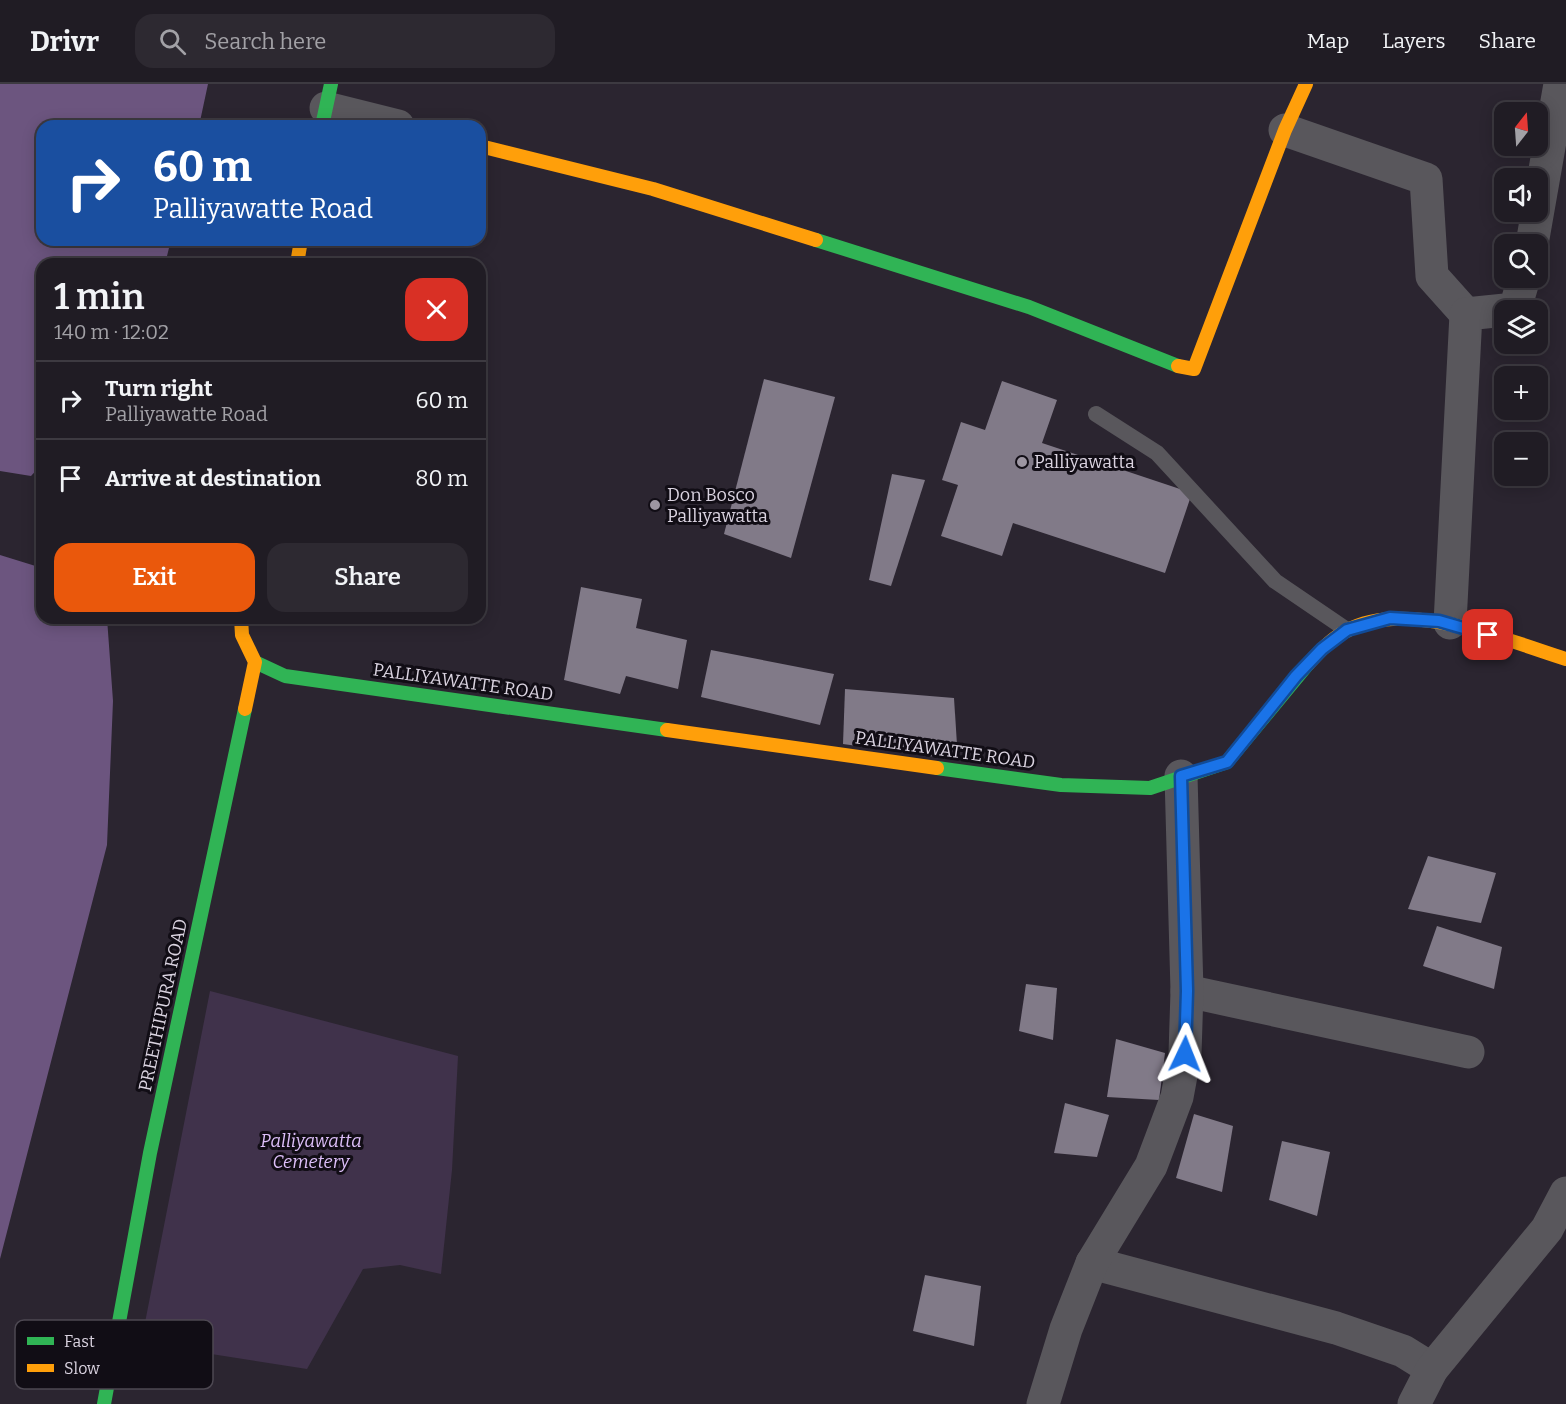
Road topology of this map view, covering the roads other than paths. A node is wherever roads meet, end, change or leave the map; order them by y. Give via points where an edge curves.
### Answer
1 (1306, 84) edge
2 (1560, 84) edge
3 (326, 106) edge
4 (376, 120) edge
5 (1285, 130) junction
6 (486, 147) edge
7 (1534, 234) edge
8 (1521, 288) edge
9 (1466, 314) junction
10 (1096, 414) dead end
11 (1450, 623) junction
12 (241, 624) edge
13 (1347, 630) junction
14 (1566, 659) edge
15 (255, 662) junction
16 (1181, 776) junction
17 (1187, 991) junction
18 (1468, 1052) dead end
19 (1566, 1193) edge
20 (1092, 1263) junction
21 (119, 1320) edge
22 (1432, 1369) junction
23 (107, 1389) edge
24 (104, 1404) edge
25 (1043, 1404) edge
26 (1414, 1404) edge

1 - 5 street
2 - 7 street
3 - 4 street
5 - 6 street via 1194,369 1029,306 653,189
5 - 9 street via 1426,179 1432,276
8 - 9 street via 1515,309
9 - 11 street
10 - 13 lane via 1157,453 1275,581
11 - 13 street, PALLIYAWATTE ROAD via 1390,618
11 - 14 street, PALLIYAWATTE ROAD
12 - 15 street via 242,635
13 - 16 street, PALLIYAWATTE ROAD via 1296,676 1227,762
15 - 16 street, PALLIYAWATTE ROAD via 285,676 1061,785 1150,788
15 - 21 street, PREETHIPURA ROAD via 150,1154
16 - 17 street
17 - 18 street
17 - 20 street via 1185,1054 1177,1097 1151,1166
19 - 22 street via 1548,1229 1526,1258
20 - 22 street via 1336,1328 1403,1351
20 - 25 street
22 - 26 street
23 - 24 street, PREETHIPURA ROAD

